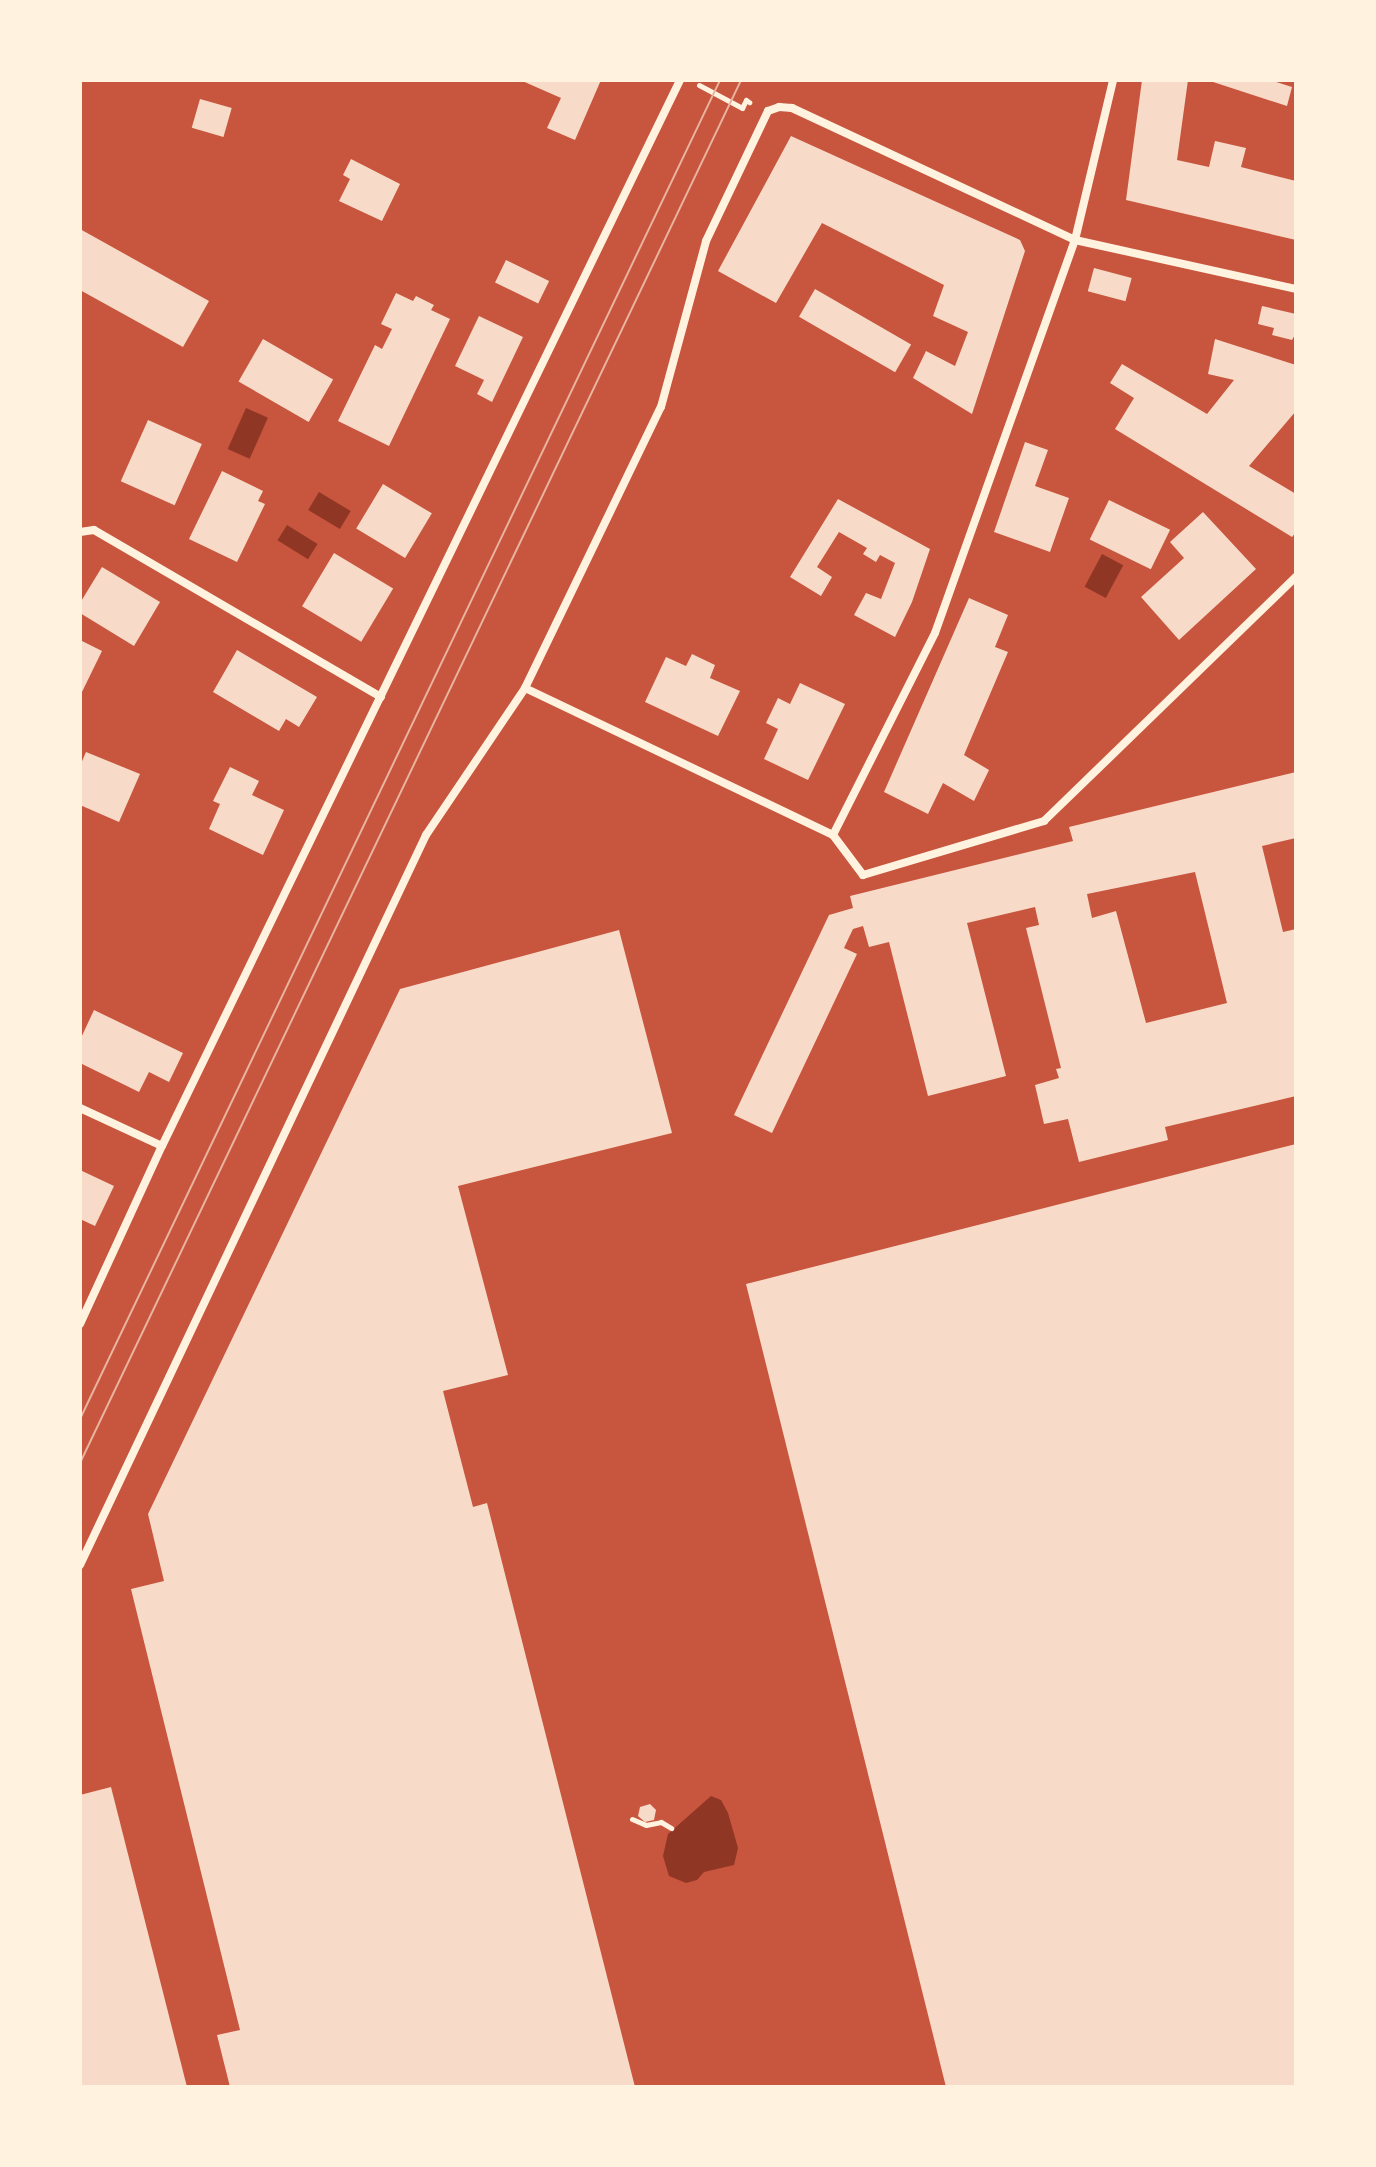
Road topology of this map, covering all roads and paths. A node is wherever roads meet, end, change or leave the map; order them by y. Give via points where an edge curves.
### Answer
1 (680, 80) edge
2 (700, 80) edge
3 (1113, 80) edge
4 (768, 111) junction
5 (1075, 240) junction
6 (1296, 289) edge
7 (80, 532) edge
8 (1296, 577) edge
9 (525, 688) junction
10 (381, 697) junction
11 (833, 835) junction
12 (80, 1108) edge
13 (162, 1146) junction
14 (80, 1324) edge
15 (80, 1565) edge
16 (632, 1819) dead end
17 (671, 1828) dead end

1 - 10 street
2 - 4 path via 698,85 742,108 746,100
3 - 5 street
4 - 5 street via 792,108
4 - 9 street via 706,241 661,407
5 - 6 street
5 - 11 street via 935,633
7 - 10 street via 94,530
8 - 11 street via 1044,821 863,875
9 - 11 street
9 - 15 street via 426,835
10 - 13 street
12 - 13 street
13 - 14 street
16 - 17 path

